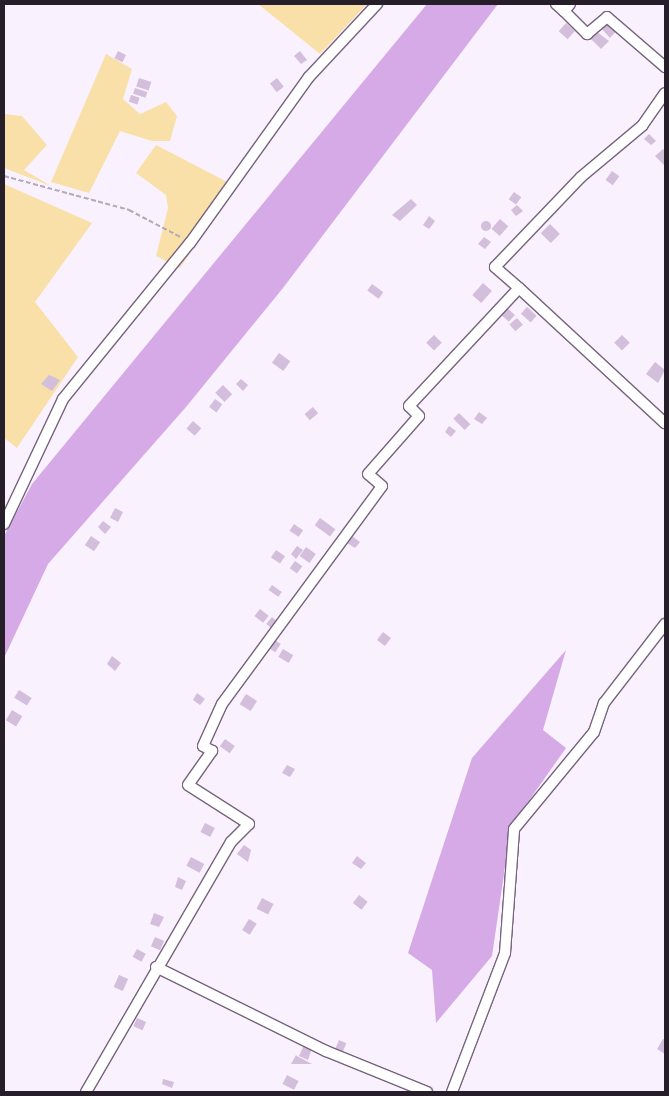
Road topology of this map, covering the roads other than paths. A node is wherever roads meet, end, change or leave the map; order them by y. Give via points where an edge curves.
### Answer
1 (378, 4) edge
2 (563, 6) edge
3 (665, 67) edge
4 (665, 93) edge
5 (519, 288) junction
6 (665, 423) edge
7 (4, 524) edge
8 (665, 624) edge
9 (156, 967) junction
10 (86, 1092) edge
11 (427, 1092) edge
12 (452, 1092) edge

1 - 7 street via 309,77 190,243 63,399
2 - 3 street via 587,34 607,18
4 - 5 street via 642,126 581,177 495,267
5 - 6 street
5 - 9 street via 408,406 419,416 368,474 382,486 222,704 203,746 212,752 188,785 249,824 231,842 204,895
8 - 12 street via 604,704 594,732 514,830 505,953
9 - 10 street
9 - 11 street via 326,1052

